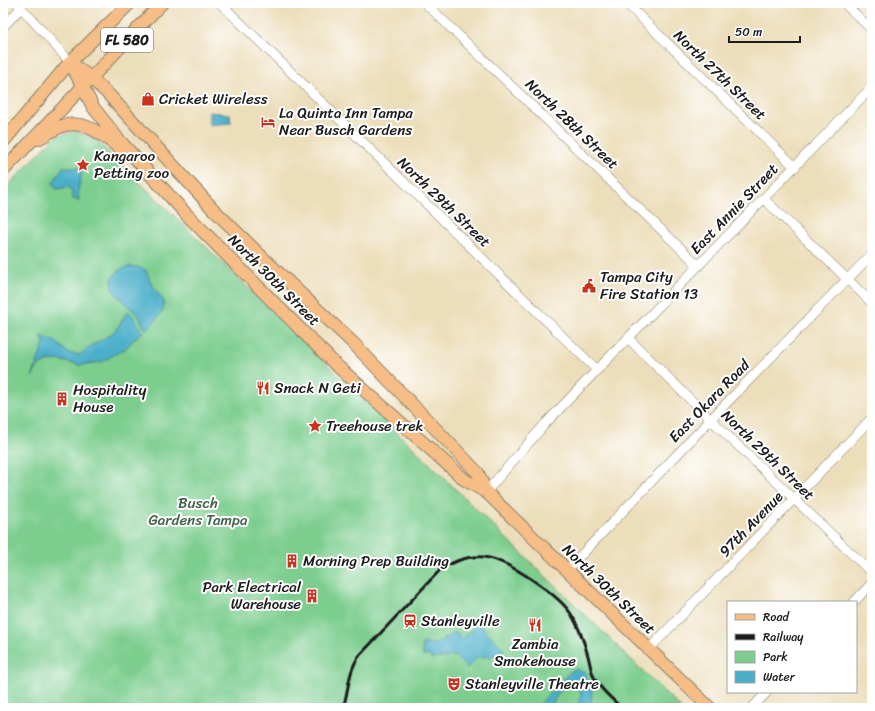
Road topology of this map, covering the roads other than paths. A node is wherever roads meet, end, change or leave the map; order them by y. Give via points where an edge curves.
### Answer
1 (130, 3) edge
2 (162, 3) edge
3 (220, 3) edge
4 (425, 3) edge
5 (626, 3) edge
6 (844, 3) edge
7 (19, 6) edge
8 (3, 27) edge
9 (872, 30) edge
10 (70, 62) junction
11 (91, 78) junction
12 (872, 87) edge
13 (82, 88) junction
14 (3, 142) edge
15 (28, 145) junction
16 (141, 165) junction
17 (795, 167) junction
18 (3, 171) edge
19 (764, 199) junction
20 (872, 254) edge
21 (699, 266) junction
22 (847, 279) junction
23 (872, 303) edge
24 (629, 339) junction
25 (597, 370) junction
26 (872, 418) edge
27 (710, 419) junction
28 (486, 492) junction
29 (794, 499) junction
30 (567, 570) junction
31 (872, 573) edge
32 (872, 583) edge
33 (855, 601) edge
34 (649, 649) junction
35 (766, 693) edge
36 (710, 708) edge
37 (752, 708) edge

1 - 10 main road, FL 580
2 - 11 main road, FL 580
3 - 25 street, North 29th Street
4 - 21 street, North 28th Street
5 - 17 street, North 27th Street
6 - 9 street
7 - 8 street
7 - 10 street, North 30th Street
10 - 11 main road, North 30th Street
10 - 13 main road, North 30th Street
10 - 14 main road, FL 580
11 - 13 main road, FL 580
11 - 28 main road, North 30th Street via 213,209 376,366 478,474
12 - 17 street, East Annie Street
13 - 15 main road, FL 580
13 - 16 main road, North 30th Street via 92,107
15 - 16 main road via 65,125 75,125 93,129
15 - 18 main road, FL 580
16 - 28 main road, North 30th Street via 335,364 465,480
17 - 19 street, East Annie Street
19 - 21 street, East Annie Street
19 - 22 street
20 - 22 street, East Okara Road
21 - 24 street, East Annie Street
22 - 23 street
22 - 27 street, East Okara Road
24 - 25 street, East Annie Street
24 - 27 street, North 29th Street
25 - 28 street, East Annie Street
26 - 29 street, 97th Avenue
27 - 29 street, North 29th Street
27 - 30 street, East Okara Road
28 - 30 main road, North 30th Street
29 - 31 street, North 29th Street
29 - 34 street, 97th Avenue
30 - 34 main road, North 30th Street
32 - 33 street
34 - 36 main road, North 30th Street
35 - 37 street

